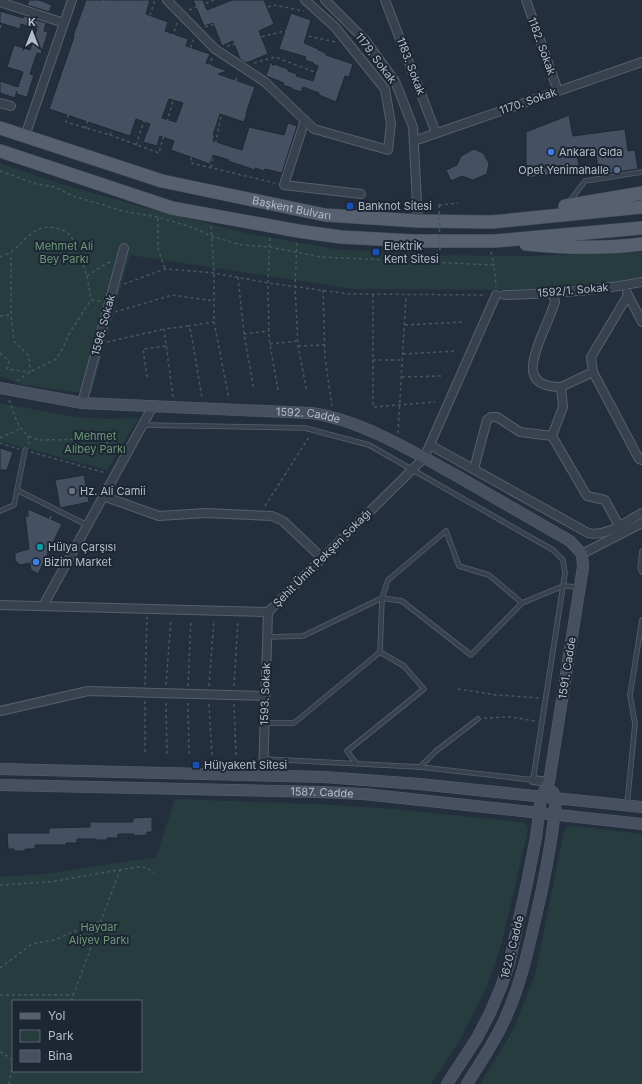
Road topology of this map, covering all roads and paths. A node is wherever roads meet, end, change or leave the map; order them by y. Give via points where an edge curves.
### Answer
1 (72, 0) edge
2 (104, 0) edge
3 (129, 0) edge
4 (155, 0) edge
5 (167, 0) edge
6 (214, 0) edge
7 (305, 0) edge
8 (385, 0) edge
9 (526, 0) edge
10 (327, 1) edge
11 (4, 3) edge
12 (180, 13) junction
13 (321, 14) junction
14 (64, 23) junction
15 (0, 28) edge
16 (196, 30) junction
17 (350, 45) junction
18 (216, 49) junction
19 (642, 62) edge
20 (241, 67) junction
21 (344, 84) dead end
22 (558, 91) junction
23 (0, 103) edge
24 (11, 106) dead end
25 (305, 120) junction
26 (0, 128) edge
27 (86, 129) junction
28 (436, 133) junction
29 (110, 135) junction
30 (25, 136) junction
31 (414, 141) junction
32 (136, 145) junction
33 (0, 150) edge
34 (211, 168) junction
35 (642, 172) edge
36 (284, 185) junction
37 (642, 193) edge
38 (361, 194) dead end
39 (458, 203) dead end
40 (160, 204) junction
41 (566, 206) junction
42 (642, 206) edge
43 (210, 215) junction
44 (418, 221) junction
45 (492, 222) junction
46 (271, 226) junction
47 (642, 228) edge
48 (298, 231) junction
49 (642, 244) edge
50 (493, 246) junction
51 (124, 248) dead end
52 (440, 250) dead end
53 (11, 253) junction
54 (0, 257) edge
55 (121, 261) junction
56 (494, 265) dead end
57 (165, 269) junction
58 (214, 273) junction
59 (87, 276) junction
60 (238, 277) junction
61 (642, 282) edge
62 (268, 283) junction
63 (295, 286) junction
64 (623, 286) junction
65 (113, 288) junction
66 (323, 290) junction
67 (373, 294) junction
68 (553, 294) junction
69 (406, 295) junction
70 (500, 295) junction
71 (628, 296) junction
72 (91, 300) dead end
73 (214, 301) junction
74 (11, 315) junction
75 (106, 315) junction
76 (0, 316) edge
77 (214, 322) junction
78 (463, 322) dead end
79 (642, 322) edge
80 (405, 325) junction
81 (188, 326) junction
82 (164, 328) junction
83 (269, 331) junction
84 (244, 334) junction
85 (298, 341) junction
86 (270, 344) junction
87 (98, 345) junction
88 (324, 345) junction
89 (166, 346) junction
90 (298, 346) junction
91 (456, 351) dead end
92 (0, 353) edge
93 (403, 354) junction
94 (373, 360) junction
95 (403, 360) junction
96 (593, 372) junction
97 (442, 376) dead end
98 (147, 377) dead end
99 (402, 377) junction
100 (561, 387) junction
101 (0, 388) edge
102 (254, 390) dead end
103 (278, 390) dead end
104 (307, 392) dead end
105 (435, 402) dead end
106 (82, 403) junction
107 (400, 404) junction
108 (153, 406) junction
109 (174, 407) junction
110 (204, 408) junction
111 (230, 409) junction
112 (334, 418) junction
113 (142, 425) junction
114 (20, 429) dead end
115 (313, 430) junction
116 (552, 436) junction
117 (0, 438) edge
118 (0, 444) edge
119 (397, 444) junction
120 (430, 445) junction
121 (25, 450) junction
122 (424, 458) junction
123 (642, 460) edge
124 (412, 469) junction
125 (474, 469) junction
126 (114, 475) junction
127 (17, 490) junction
128 (103, 496) junction
129 (0, 511) edge
130 (642, 513) edge
131 (259, 516) junction
132 (642, 523) edge
133 (87, 525) junction
134 (619, 526) junction
135 (642, 551) edge
136 (582, 554) junction
137 (322, 558) junction
138 (642, 572) edge
139 (563, 586) junction
140 (580, 587) junction
141 (382, 598) junction
142 (522, 603) junction
143 (0, 605) edge
144 (43, 606) junction
145 (147, 609) junction
146 (172, 609) junction
147 (192, 610) junction
148 (214, 610) junction
149 (238, 611) junction
150 (268, 612) junction
151 (642, 620) edge
152 (267, 637) junction
153 (380, 652) junction
154 (458, 689) dead end
155 (145, 693) junction
156 (166, 693) junction
157 (188, 694) junction
158 (208, 695) junction
159 (234, 696) junction
160 (265, 696) junction
161 (546, 699) junction
162 (0, 711) edge
163 (478, 719) joint
164 (264, 722) junction
165 (542, 722) junction
166 (145, 755) dead end
167 (167, 755) dead end
168 (189, 755) dead end
169 (212, 756) dead end
170 (236, 756) dead end
171 (263, 759) junction
172 (357, 764) junction
173 (420, 767) junction
174 (0, 769) edge
175 (263, 776) junction
176 (533, 780) junction
177 (549, 782) junction
178 (0, 785) edge
179 (540, 797) junction
180 (556, 798) junction
181 (627, 806) junction
182 (642, 807) edge
183 (538, 813) junction
184 (554, 815) junction
185 (642, 824) edge
186 (120, 870) junction
187 (154, 874) dead end
188 (0, 885) edge
189 (102, 920) junction
190 (0, 968) edge
191 (0, 994) edge
192 (74, 994) junction
193 (71, 1000) edge
194 (0, 1052) edge
195 (12, 1057) edge
196 (12, 1067) edge
197 (9, 1084) edge
198 (447, 1084) edge
199 (467, 1084) edge

1 - 14 street
2 - 27 path via 66,122
3 - 27 path
4 - 29 path
5 - 12 street
6 - 12 path
7 - 13 street
8 - 28 street, 1183. Sokak
9 - 22 street, 1182. Sokak
10 - 31 street, 1179. Sokak via 365,40 395,81 413,127
11 - 14 street
11 - 15 path
12 - 16 street
12 - 32 path
13 - 16 path via 274,5
13 - 17 street
14 - 30 street
16 - 18 street
16 - 32 path via 159,153
17 - 18 path via 284,31
17 - 25 street via 385,89 391,124 388,150 314,129
18 - 20 street
18 - 34 path via 195,111 191,163
19 - 22 street, 1170. Sokak
20 - 21 path via 275,57
20 - 25 street via 265,82
20 - 34 path via 221,116
22 - 28 street, 1170. Sokak
23 - 24 street
25 - 36 street
26 - 30 main road, Başkent Bulvarı
27 - 29 path
28 - 31 street, 1170. Sokak
29 - 32 path
30 - 44 main road, Başkent Bulvarı via 162,182 325,215
31 - 44 street, 1179. Sokak
33 - 40 main road, Başkent Bulvarı
34 - 36 path
35 - 41 lane via 585,181
36 - 38 street
37 - 41 main road
39 - 52 path, bridge via 439,205
40 - 43 main road, Başkent Bulvarı
40 - 57 path via 158,248
41 - 45 main road
42 - 45 main road, Başkent Bulvarı
43 - 46 main road, Başkent Bulvarı
43 - 58 path
44 - 45 main road, Başkent Bulvarı
46 - 48 main road, Başkent Bulvarı
46 - 62 path
47 - 50 main road, Başkent Bulvarı
48 - 50 main road, Başkent Bulvarı via 341,237
48 - 63 path
49 - 50 main road via 559,248
50 - 56 path
51 - 55 street, 1596. Sokak
53 - 54 path
53 - 59 path via 44,226 63,229 74,239
53 - 74 path
55 - 59 path via 107,263
55 - 65 street, 1596. Sokak
57 - 58 path
57 - 65 path
58 - 60 path
58 - 73 path
59 - 72 path
60 - 62 path
60 - 84 path
61 - 64 street, 1592/1. Sokak
62 - 63 path
62 - 83 path
63 - 66 path
63 - 85 path
64 - 68 street, 1592/1. Sokak
64 - 71 street
65 - 75 street, 1596. Sokak
66 - 67 path
66 - 88 path
67 - 69 path
67 - 94 path
68 - 70 street, 1592/1. Sokak
68 - 100 street via 555,302 534,354 532,367 538,381 552,387
69 - 70 path
69 - 80 path
70 - 120 street, Şehit Ümit Pekşen Sokağı
71 - 79 street
71 - 96 street via 591,357
73 - 75 path via 172,294
73 - 77 path
74 - 76 path
74 - 92 path via 14,341 29,356 30,372 7,369 9,361
75 - 87 street, 1596. Sokak
77 - 81 path
77 - 111 path
78 - 80 path
80 - 93 path
81 - 82 path
81 - 110 path
82 - 87 path
82 - 89 path
83 - 84 path
83 - 86 path
84 - 102 path
85 - 86 path
85 - 90 path
86 - 103 path
87 - 106 street, 1596. Sokak
88 - 90 path
88 - 112 path
89 - 98 path via 143,348
89 - 109 path
90 - 104 path
91 - 93 path
93 - 95 path
94 - 95 path
94 - 107 path via 373,407
95 - 99 path
96 - 100 street
96 - 123 street via 639,459
97 - 99 path
99 - 107 path
100 - 116 street via 563,407
101 - 106 main road, 1592. Cadde
105 - 107 path
106 - 108 main road, 1592. Cadde
107 - 119 path
108 - 109 main road, 1592. Cadde
108 - 113 street
109 - 110 main road, 1592. Cadde
110 - 111 main road, 1592. Cadde
111 - 112 main road, 1592. Cadde via 310,413
112 - 119 main road, 1592. Cadde
113 - 115 lane
113 - 126 street
114 - 117 path
115 - 124 lane via 369,445
115 - 131 path
116 - 125 street via 520,432 497,417 491,417 487,420
116 - 134 street via 587,496 605,500
118 - 121 path
119 - 122 main road, 1592. Cadde
120 - 122 street, Şehit Ümit Pekşen Sokağı
120 - 125 street
121 - 126 path
121 - 127 lane
122 - 124 street, Şehit Ümit Pekşen Sokağı
122 - 136 main road, 1592. Cadde via 570,541
124 - 137 street, Şehit Ümit Pekşen Sokağı
124 - 139 lane via 553,550 563,560
125 - 134 street via 588,533 604,533
126 - 128 street
127 - 129 lane via 14,505
127 - 133 lane
128 - 131 street via 159,516 206,513
128 - 133 street
130 - 134 street
131 - 137 street via 272,516 283,521
132 - 136 street
133 - 144 street
135 - 138 lane
136 - 140 main road, 1591. Cadde
137 - 150 street, Şehit Ümit Pekşen Sokağı
139 - 140 lane
139 - 142 lane
139 - 161 lane
140 - 177 main road, 1591. Cadde
141 - 142 lane via 402,601 471,655
141 - 142 lane via 388,580 446,530 459,566 489,575
141 - 152 lane via 303,636
141 - 153 lane
143 - 144 street, Şehit Ümit Pekşen Sokağı
144 - 145 street, Şehit Ümit Pekşen Sokağı
145 - 146 street, Şehit Ümit Pekşen Sokağı
145 - 155 path
146 - 147 street, Şehit Ümit Pekşen Sokağı
146 - 156 path
147 - 148 street, Şehit Ümit Pekşen Sokağı
147 - 157 path
148 - 149 street, Şehit Ümit Pekşen Sokağı
148 - 158 path
149 - 150 street, Şehit Ümit Pekşen Sokağı
149 - 159 path
150 - 152 street, 1593. Sokak
151 - 181 lane via 630,695 635,724
152 - 160 street, 1593. Sokak
153 - 164 lane via 294,723
153 - 172 lane via 404,666 424,690 346,751
154 - 161 path
155 - 156 street
155 - 162 street via 88,691
155 - 166 path
156 - 157 street
156 - 167 path
157 - 158 street
157 - 168 path
158 - 159 street
158 - 169 path
159 - 160 street
159 - 170 path
160 - 164 street, 1593. Sokak
161 - 165 lane
163 - 165 path via 510,717
163 - 173 lane via 436,751
164 - 171 street, 1593. Sokak
165 - 176 lane
171 - 172 lane
171 - 175 street, 1593. Sokak
172 - 173 lane
173 - 176 lane
174 - 175 main road, 1587. Cadde
175 - 179 main road, 1587. Cadde via 371,780
176 - 177 street
177 - 179 main road
177 - 180 main road
178 - 183 main road, 1587. Cadde via 350,794
179 - 180 main road, 1587. Cadde
179 - 183 main road, 1620. Cadde
180 - 181 main road, 1587. Cadde
180 - 184 main road, 1620. Cadde
181 - 182 main road, 1587. Cadde
183 - 184 main road, 1587. Cadde
183 - 198 main road, 1620. Cadde via 526,890 501,987 477,1038
184 - 185 main road, 1587. Cadde
184 - 199 main road, 1620. Cadde via 542,889 520,980 505,1021
186 - 187 path via 146,867
186 - 188 path via 49,882
186 - 189 path
189 - 190 path via 54,940 32,944
189 - 192 path
191 - 192 path
192 - 193 path
194 - 195 path
195 - 196 path
196 - 197 path

